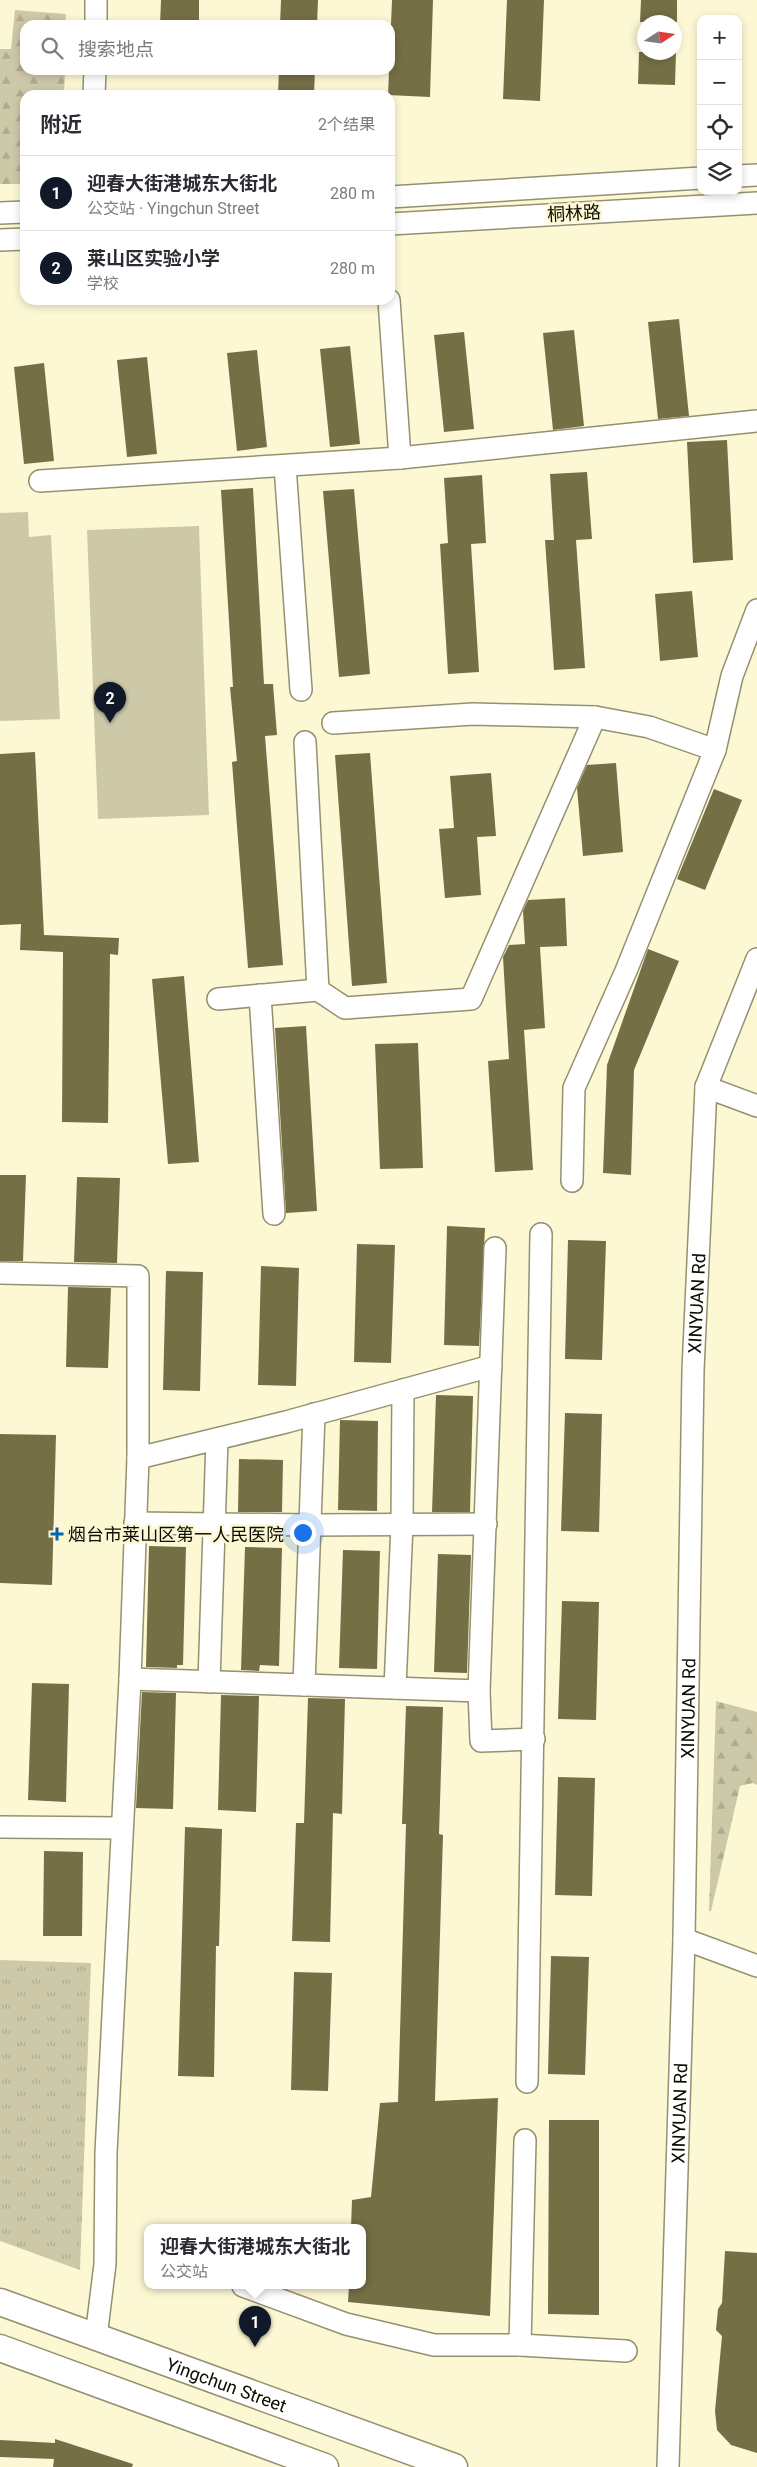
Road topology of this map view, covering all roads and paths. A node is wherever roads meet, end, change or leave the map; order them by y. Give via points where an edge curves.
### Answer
1 (96, 0) edge
2 (96, 20) edge
3 (95, 75) edge
4 (94, 90) edge
5 (757, 175) edge
6 (742, 176) edge
7 (697, 178) edge
8 (395, 197) edge
9 (757, 203) edge
10 (20, 212) edge
11 (0, 213) edge
12 (395, 224) edge
13 (20, 239) edge
14 (0, 240) edge
15 (389, 305) edge
16 (757, 420) edge
17 (400, 458) junction
18 (285, 466) junction
19 (40, 480) dead end
20 (757, 610) edge
21 (301, 690) dead end
22 (595, 717) junction
23 (334, 723) dead end
24 (305, 742) dead end
25 (715, 750) junction
26 (757, 959) edge
27 (318, 990) junction
28 (260, 995) junction
29 (218, 999) dead end
30 (706, 1087) junction
31 (757, 1106) edge
32 (572, 1182) dead end
33 (274, 1214) dead end
34 (541, 1234) dead end
35 (494, 1248) dead end
36 (0, 1273) edge
37 (491, 1366) junction
38 (403, 1390) junction
39 (314, 1414) junction
40 (217, 1439) junction
41 (138, 1458) junction
42 (135, 1523) junction
43 (215, 1524) junction
44 (402, 1524) junction
45 (486, 1524) junction
46 (310, 1526) junction
47 (130, 1679) junction
48 (209, 1682) junction
49 (304, 1685) junction
50 (395, 1688) junction
51 (479, 1691) junction
52 (534, 1739) junction
53 (0, 1828) edge
54 (122, 1828) junction
55 (684, 1939) junction
56 (757, 1966) edge
57 (527, 2082) dead end
58 (526, 2140) dead end
59 (251, 2289) edge
60 (0, 2302) edge
61 (96, 2338) junction
62 (520, 2345) junction
63 (0, 2348) edge
64 (626, 2351) dead end
65 (325, 2467) edge
66 (454, 2467) edge
67 (668, 2467) edge

1 - 2 street
3 - 4 street
5 - 6 street
7 - 8 street, 桐林路
9 - 12 street, 桐林路
10 - 11 street
13 - 14 street
15 - 17 street
16 - 17 street
17 - 18 street
18 - 19 street
18 - 21 street
20 - 25 street via 732,676
22 - 23 street via 473,714
22 - 25 street via 650,727
22 - 27 street via 471,999 345,1008
24 - 27 street
25 - 32 street via 626,971 574,1088
26 - 30 street, XINYUAN Rd
27 - 28 street
28 - 29 street
28 - 33 street
30 - 31 street
30 - 55 street, XINYUAN Rd via 693,1370
34 - 52 street
35 - 37 street
36 - 41 street via 138,1276
37 - 38 street
37 - 45 street
38 - 39 street
38 - 44 street
39 - 40 street
39 - 46 street
40 - 41 street
40 - 43 street
41 - 42 street
42 - 43 street
42 - 47 street
43 - 46 street
43 - 48 street
44 - 45 street
44 - 46 street
44 - 50 street
45 - 51 street
46 - 49 street
47 - 48 street
47 - 54 street
48 - 49 street
49 - 50 street
50 - 51 street
51 - 52 street via 481,1741
52 - 57 street
53 - 54 street
54 - 61 street via 106,2154 105,2264
55 - 56 street
55 - 67 street, XINYUAN Rd
58 - 62 street
59 - 62 street via 346,2324 434,2345
60 - 61 main road, Yingchun Street
61 - 66 main road, Yingchun Street
62 - 64 street
63 - 65 main road

